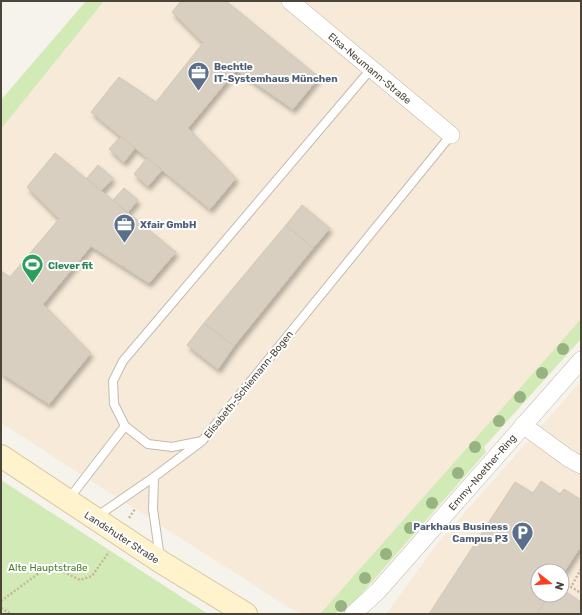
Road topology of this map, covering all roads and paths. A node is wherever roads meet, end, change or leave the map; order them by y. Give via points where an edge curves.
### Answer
1 (290, 1) edge
2 (371, 69) junction
3 (450, 135) joint
4 (581, 360) edge
5 (523, 425) junction
6 (125, 426) junction
7 (202, 441) junction
8 (1, 456) edge
9 (581, 465) edge
10 (154, 477) junction
11 (67, 501) junction
12 (135, 508) dead end
13 (94, 519) junction
14 (119, 535) junction
15 (161, 562) junction
16 (581, 569) edge
17 (378, 591) junction
18 (581, 593) edge
19 (1, 601) edge
20 (1, 608) edge
21 (11, 614) edge
22 (246, 614) edge
23 (353, 614) edge
24 (368, 614) edge

1 - 2 street, Elsa-Neumann-Straße
2 - 3 street, Elsa-Neumann-Straße
2 - 6 lane, Elisabeth-Schiemann-Bogen via 124,361 114,381 114,404
3 - 7 lane, Elisabeth-Schiemann-Bogen
4 - 5 street, Emmy-Noether-Ring
5 - 9 street, Emmy-Noether-Ring
5 - 17 street, Emmy-Noether-Ring
6 - 7 lane, Elisabeth-Schiemann-Bogen via 148,444 172,447
6 - 11 lane
7 - 10 lane
8 - 11 main road, Landshuter Straße
10 - 13 lane
10 - 15 lane via 153,509
11 - 13 main road, Landshuter Straße
12 - 14 path
13 - 14 main road, Landshuter Straße
14 - 15 main road, Landshuter Straße
14 - 19 path via 92,576 80,580 50,565
15 - 22 main road, Landshuter Straße
16 - 18 path via 571,587
17 - 23 street, Emmy-Noether-Ring
17 - 24 street, Emmy-Noether-Ring
20 - 21 path

